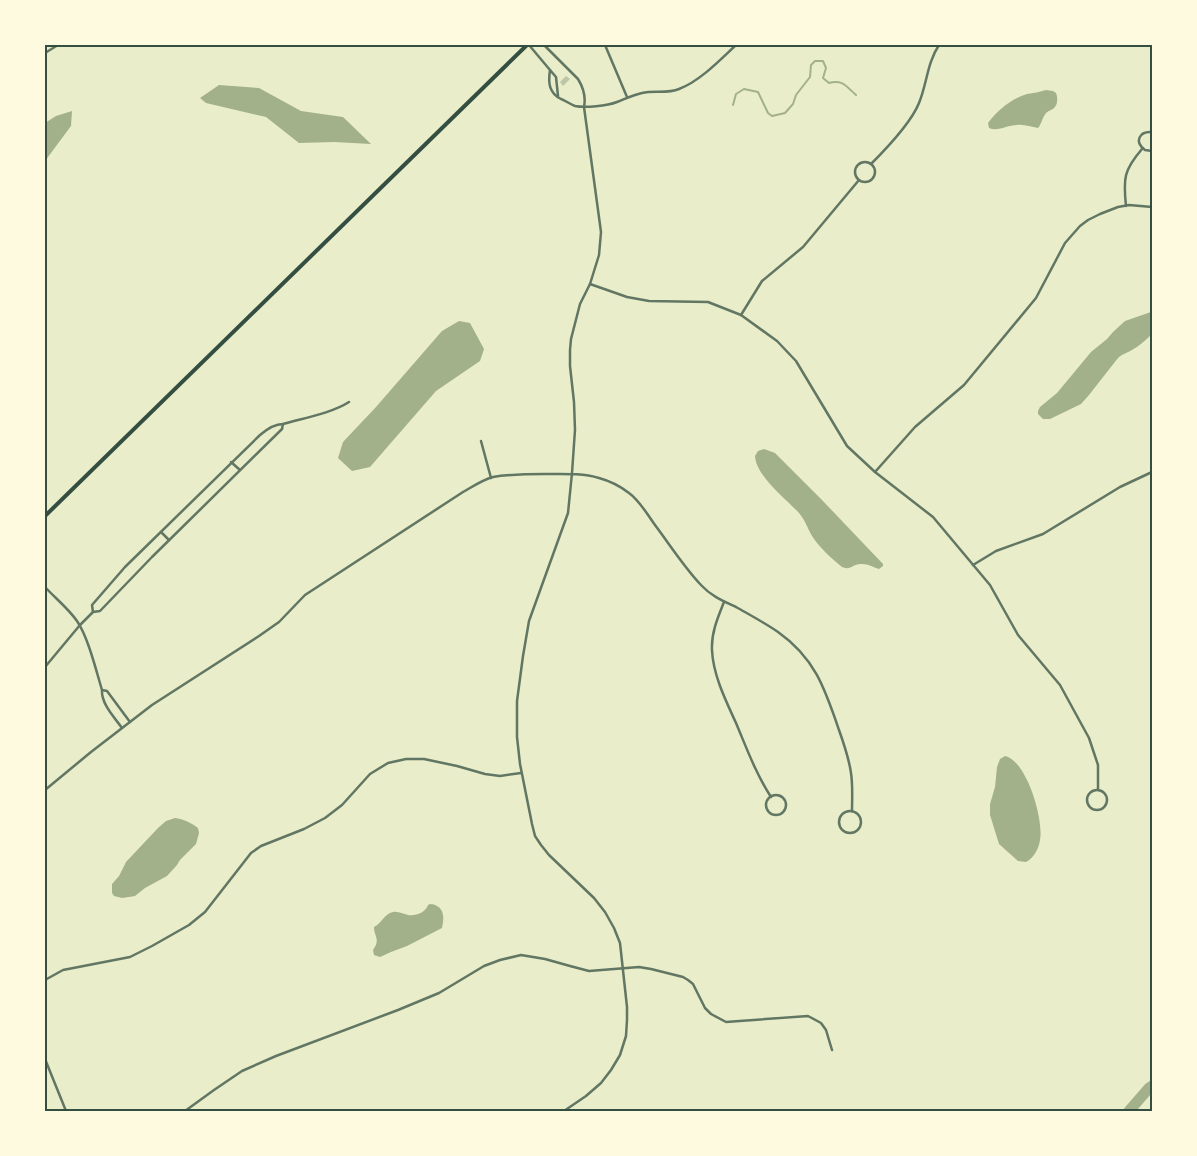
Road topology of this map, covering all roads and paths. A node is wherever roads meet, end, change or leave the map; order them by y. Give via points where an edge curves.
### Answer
1 (58, 45) edge
2 (528, 45) edge
3 (544, 45) edge
4 (605, 45) edge
5 (736, 45) edge
6 (939, 45) edge
7 (45, 53) edge
8 (550, 70) junction
9 (558, 97) junction
10 (627, 97) junction
11 (584, 107) junction
12 (1152, 132) edge
13 (1142, 149) junction
14 (1152, 151) edge
15 (871, 164) junction
16 (860, 180) junction
17 (1126, 206) junction
18 (1152, 207) edge
19 (590, 284) junction
20 (741, 315) junction
21 (349, 402) dead end
22 (283, 424) junction
23 (481, 441) dead end
24 (232, 462) junction
25 (240, 470) junction
26 (875, 472) junction
27 (1152, 472) edge
28 (572, 473) junction
29 (491, 478) junction
30 (45, 516) edge
31 (161, 532) junction
32 (169, 540) junction
33 (973, 565) junction
34 (45, 587) edge
35 (724, 602) junction
36 (93, 612) junction
37 (80, 625) junction
38 (45, 666) edge
39 (102, 690) junction
40 (130, 722) junction
41 (122, 728) junction
42 (522, 773) junction
43 (45, 790) edge
44 (1098, 790) junction
45 (771, 797) junction
46 (852, 811) junction
47 (623, 969) junction
48 (45, 980) edge
49 (832, 1050) dead end
50 (45, 1059) edge
51 (66, 1111) edge
52 (185, 1111) edge
53 (564, 1111) edge

1 - 7 street
2 - 8 street
2 - 30 main road
3 - 11 street via 582,84
4 - 10 street
5 - 10 street via 699,78 678,90 645,92
6 - 15 street via 930,62 916,110
8 - 9 street via 556,77
8 - 9 street via 551,91
9 - 11 street
10 - 11 street via 615,103
11 - 19 street via 601,232 599,255
12 - 13 street via 1140,136
13 - 14 street
13 - 17 street via 1127,171 1124,182
15 - 16 street via 875,173 872,179
15 - 16 street via 866,162 858,166 856,172
16 - 20 street via 803,247 762,281
17 - 18 street
17 - 26 street via 1088,220 1072,234 1036,298 988,357 964,385 915,427
19 - 20 street via 649,301 708,302
19 - 28 street via 580,304 571,339 575,430
20 - 26 street via 777,341 796,361 847,446
21 - 22 street
22 - 24 street via 260,434
22 - 25 street via 282,429
23 - 29 street
24 - 25 street
24 - 31 street
25 - 32 street
26 - 33 street via 933,517
27 - 33 street via 1120,487 1043,534 996,551
28 - 29 street
28 - 35 street via 609,481 630,493 701,586
28 - 42 street via 568,513 529,621 523,656 517,710
29 - 40 street via 463,492 305,595 260,636
31 - 32 street
31 - 36 street via 92,605
32 - 36 street via 100,611
33 - 44 street via 990,585 1018,635 1064,693 1089,738 1098,766
34 - 37 street
35 - 45 street via 713,634 713,660 750,759
35 - 46 street via 778,632 802,652 814,668 843,741 851,772
36 - 37 street
37 - 38 street
37 - 39 street
39 - 40 street via 107,691
39 - 41 street via 106,706
40 - 41 street
41 - 43 street
42 - 47 street via 535,836 549,855 605,912 620,943
42 - 48 street via 485,774 424,759 388,764 370,774 342,805 325,818 261,846 251,854 205,912 189,925 130,957 63,970
44 - 44 street via 1089,793 1086,800 1095,810 1102,809 1108,802 1104,792
45 - 45 street via 766,808 770,814 780,814 785,810 784,801 777,795
46 - 46 street via 846,812 839,820 842,829 848,832 858,829 860,822
47 - 49 street via 651,969 688,980 705,1008 726,1022 808,1016 826,1030
47 - 52 street via 589,970 522,956 500,960 439,993 242,1071
47 - 53 street via 628,1020 620,1055 601,1083
50 - 51 street

